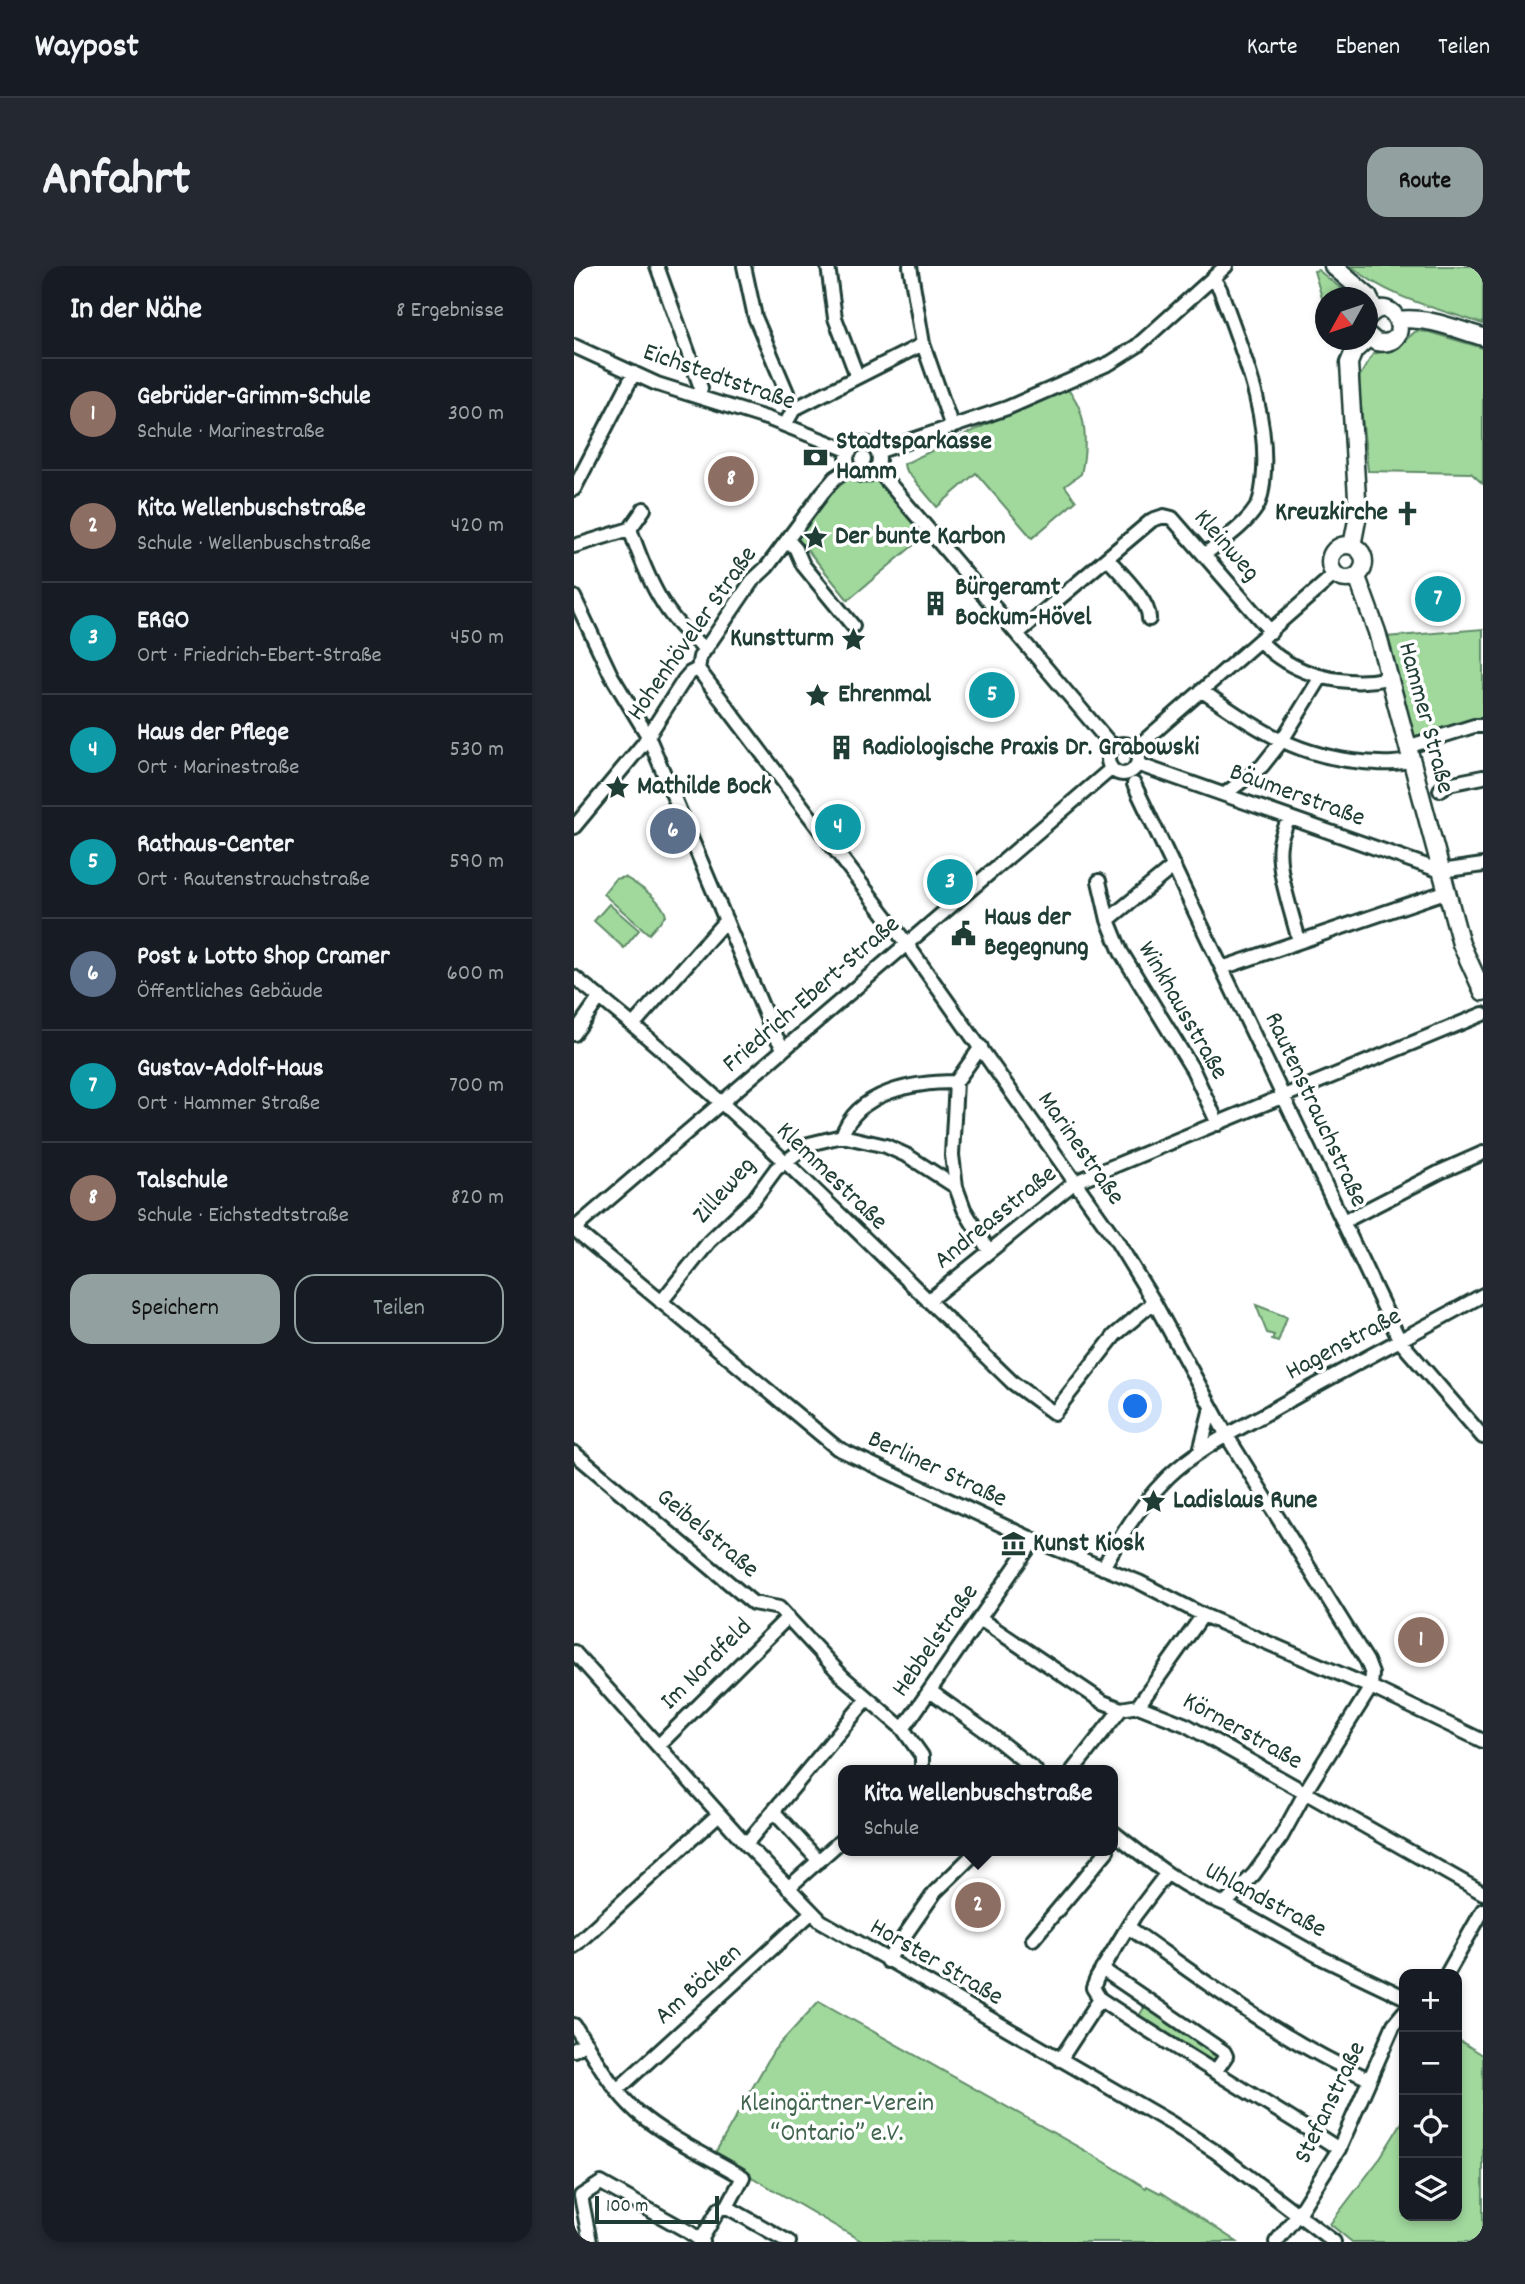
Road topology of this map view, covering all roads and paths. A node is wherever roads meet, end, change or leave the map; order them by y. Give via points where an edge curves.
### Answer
1 (657, 266) edge
2 (744, 266) edge
3 (828, 266) edge
4 (910, 266) edge
5 (1226, 266) edge
6 (1333, 266) edge
7 (1213, 278) junction
8 (1358, 287) edge
9 (1378, 313) edge
10 (1398, 320) junction
11 (1483, 337) edge
12 (1378, 342) edge
13 (923, 344) junction
14 (574, 346) edge
15 (1355, 350) edge
16 (634, 373) junction
17 (857, 376) junction
18 (698, 397) junction
19 (794, 409) junction
20 (785, 425) junction
21 (952, 427) junction
22 (850, 450) junction
23 (877, 452) junction
24 (850, 468) junction
25 (876, 468) junction
26 (574, 489) edge
27 (643, 509) dead end
28 (630, 529) junction
29 (788, 540) junction
30 (574, 546) edge
31 (1352, 546) junction
32 (1204, 555) junction
33 (1107, 558) junction
34 (1335, 574) junction
35 (1357, 577) junction
36 (574, 597) edge
37 (1149, 619) dead end
38 (853, 626) dead end
39 (1271, 632) junction
40 (1017, 634) junction
41 (1259, 641) junction
42 (706, 649) junction
43 (698, 669) junction
44 (1321, 677) junction
45 (1389, 678) junction
46 (1202, 691) junction
47 (1483, 726) edge
48 (648, 736) junction
49 (1281, 742) junction
50 (1113, 747) junction
51 (1135, 749) junction
52 (1406, 757) junction
53 (1137, 764) junction
54 (1111, 769) junction
55 (1483, 777) edge
56 (1134, 783) dead end
57 (1440, 790) dead end
58 (1225, 794) junction
59 (1289, 818) junction
60 (574, 827) edge
61 (1483, 865) edge
62 (1174, 866) junction
63 (1441, 871) junction
64 (1099, 881) dead end
65 (1446, 892) junction
66 (726, 920) junction
67 (1108, 920) junction
68 (1299, 941) junction
69 (906, 943) junction
70 (1222, 968) junction
71 (574, 977) edge
72 (1483, 992) edge
73 (600, 997) junction
74 (1483, 1014) edge
75 (634, 1024) junction
76 (574, 1034) edge
77 (981, 1047) junction
78 (784, 1049) junction
79 (956, 1083) junction
80 (1282, 1096) junction
81 (721, 1104) junction
82 (1218, 1124) junction
83 (842, 1136) junction
84 (1483, 1153) edge
85 (783, 1162) junction
86 (1075, 1182) junction
87 (956, 1187) junction
88 (1343, 1222) junction
89 (574, 1229) edge
90 (989, 1251) junction
91 (1483, 1295) edge
92 (928, 1301) junction
93 (1154, 1302) junction
94 (661, 1303) junction
95 (1399, 1341) junction
96 (1211, 1408) junction
97 (1227, 1436) junction
98 (1483, 1437) edge
99 (1200, 1451) junction
100 (574, 1453) edge
101 (1034, 1540) junction
102 (1103, 1567) junction
103 (1203, 1615) junction
104 (788, 1617) junction
105 (980, 1619) junction
106 (574, 1652) edge
107 (1371, 1687) junction
108 (930, 1691) junction
109 (867, 1699) junction
110 (1139, 1706) junction
111 (1121, 1709) junction
112 (903, 1729) junction
113 (1483, 1741) edge
114 (658, 1746) junction
115 (922, 1765) edge
116 (1029, 1765) edge
117 (1077, 1765) edge
118 (1305, 1793) junction
119 (774, 1812) junction
120 (719, 1814) junction
121 (1118, 1840) edge
122 (838, 1843) edge
123 (746, 1844) junction
124 (972, 1856) edge
125 (1103, 1856) edge
126 (818, 1861) junction
127 (1167, 1873) junction
128 (788, 1888) junction
129 (1483, 1894) edge
130 (1225, 1904) junction
131 (1483, 1910) edge
132 (811, 1913) junction
133 (1128, 1927) junction
134 (1032, 1938) dead end
135 (574, 1946) edge
136 (887, 1961) junction
137 (1102, 1969) junction
138 (1450, 1969) edge
139 (1399, 1995) edge
140 (1100, 1999) junction
141 (1399, 2018) edge
142 (574, 2025) edge
143 (586, 2043) junction
144 (574, 2050) edge
145 (1060, 2060) junction
146 (1214, 2072) junction
147 (1369, 2079) junction
148 (617, 2090) junction
149 (1339, 2149) junction
150 (727, 2207) junction
151 (1298, 2214) junction
152 (685, 2237) edge
153 (702, 2241) edge
154 (590, 2242) edge
155 (789, 2242) edge
156 (1276, 2242) edge
157 (1334, 2242) edge

1 - 18 street via 701,388
2 - 19 street via 755,317
3 - 17 street via 835,318
4 - 13 street
5 - 7 street
6 - 8 main road
7 - 21 street via 1120,358
7 - 32 street via 1262,420 1266,462 1258,506
9 - 10 main road via 1389,311
10 - 11 main road via 1424,321
10 - 12 main road via 1398,333 1388,342
13 - 17 street
13 - 21 street
14 - 16 street, Eichstedtstraße
15 - 31 main road via 1349,363 1358,515
16 - 18 street, Eichstedtstraße
16 - 26 street
17 - 19 street
18 - 20 street, Eichstedtstraße
19 - 20 street
20 - 22 street, Eichstedtstraße
21 - 23 street
22 - 23 street via 862,443
22 - 24 street
23 - 25 street
24 - 25 street via 863,475
24 - 29 street, Hohenhöveler Straße via 822,492
25 - 40 street
27 - 28 street
28 - 30 street
28 - 42 street via 660,599 682,629
29 - 38 street
29 - 42 street, Hohenhöveler Straße via 752,581
31 - 34 main road via 1334,551 1330,565
31 - 35 main road via 1364,557 1365,566
32 - 33 street, Kleinweg via 1164,516 1152,520
32 - 39 street, Kleinweg
33 - 37 street via 1146,604
33 - 40 street, Kleinweg
34 - 35 main road via 1346,580
34 - 39 street
35 - 45 main road, Hammer Straße
36 - 48 street via 611,675
39 - 41 street
40 - 50 street
41 - 44 street via 1287,662
41 - 46 street
42 - 43 street, Hohenhöveler Straße
43 - 48 street, Hohenhöveler Straße via 684,680
43 - 69 street, Marinestraße
44 - 45 street via 1364,682
44 - 49 street
45 - 52 main road, Hammer Straße
46 - 49 street
46 - 51 street
47 - 52 street
48 - 60 street, Hohenhöveler Straße
48 - 66 street
49 - 52 street via 1340,760
49 - 58 street via 1262,766
50 - 51 street via 1122,744
50 - 54 street via 1108,757
51 - 53 street
52 - 63 main road, Hammer Straße
53 - 54 street via 1124,774
53 - 58 street, Bäumerstraße
54 - 69 street, Friedrich-Ebert-Straße
55 - 57 street
56 - 62 street, Rautenstrauchstraße
58 - 59 street, Bäumerstraße
59 - 63 street, Bäumerstraße
59 - 68 street via 1279,854
61 - 63 street
62 - 67 street, Winkhausstraße
62 - 70 street, Rautenstrauchstraße
63 - 65 main road, Hammer Straße
64 - 67 street, Winkhausstraße
65 - 68 street
65 - 72 main road, Hammer Straße via 1461,944
66 - 75 street
66 - 78 street via 772,1032
67 - 82 street, Winkhausstraße via 1121,952 1193,1070
68 - 70 street
69 - 77 street, Marinestraße
69 - 78 street, Friedrich-Ebert-Straße
70 - 80 street, Rautenstrauchstraße
71 - 73 street, Klemmestraße
73 - 75 street, Klemmestraße
73 - 76 street
74 - 80 street, Andreasstraße
75 - 81 street, Klemmestraße
77 - 79 street
77 - 86 street, Marinestraße
78 - 81 street, Friedrich-Ebert-Straße
79 - 83 street via 910,1086 886,1093 851,1117
79 - 87 street via 952,1155
80 - 82 street, Andreasstraße
80 - 88 street, Rautenstrauchstraße
81 - 85 street, Klemmestraße
81 - 89 street, Friedrich-Ebert-Straße
82 - 86 street, Andreasstraße
83 - 85 street, Zilleweg via 809,1144
83 - 87 street, Zilleweg via 886,1146
84 - 88 street
85 - 92 street, Klemmestraße
85 - 94 street, Zilleweg via 754,1199 709,1242
86 - 90 street, Andreasstraße
86 - 93 street, Marinestraße
87 - 90 street
88 - 95 street, Rautenstrauchstraße
89 - 94 street, Berliner Straße
90 - 92 street, Andreasstraße
91 - 95 street, Hagenstraße
92 - 93 street, Klemmestraße via 1013,1383 1054,1413 1115,1335
93 - 96 street, Marinestraße
94 - 101 street, Berliner Straße via 837,1448
95 - 97 street, Hagenstraße
95 - 98 street, Rautenstrauchstraße
96 - 97 street, Marinestraße
96 - 99 street
97 - 99 street
97 - 107 street, Marinestraße via 1367,1661
99 - 102 street via 1144,1502
100 - 104 street, Geibelstraße via 753,1603 774,1605
101 - 102 street, Berliner Straße
101 - 105 street, Hebbelstraße
102 - 103 street, Berliner Straße
103 - 107 street, Berliner Straße
103 - 110 street
104 - 109 street, Geibelstraße
104 - 114 street, Im Nordfeld
105 - 108 street, Hebbelstraße
105 - 111 street via 1103,1702
106 - 114 street, Horster Straße
107 - 113 street, Berliner Straße
107 - 118 street
108 - 112 street, Hebbelstraße
108 - 116 street
109 - 112 street, Geibelstraße
109 - 119 street
110 - 111 street, Körnerstraße
110 - 118 street, Körnerstraße via 1186,1725
111 - 117 street
112 - 115 street, Hebbelstraße via 922,1756
114 - 120 street, Horster Straße
118 - 129 street, Körnerstraße
118 - 130 street via 1266,1859
119 - 123 street
119 - 126 street
120 - 123 street, Horster Straße
120 - 135 street
121 - 127 street, Uhlandstraße
122 - 126 street
123 - 128 street, Horster Straße
124 - 136 street via 935,1892
125 - 134 street
126 - 128 street
127 - 130 street, Uhlandstraße
127 - 133 street
128 - 132 street, Horster Straße
130 - 139 street, Uhlandstraße
131 - 138 street
132 - 136 street, Horster Straße
132 - 148 street, Am Böcken
133 - 137 street
133 - 147 street via 1279,2032
136 - 145 street, Horster Straße
137 - 140 street via 1093,1989
137 - 146 street via 1224,2052 1226,2056
140 - 145 street
140 - 146 street
141 - 147 street, Stefanstraße
142 - 143 street
143 - 144 street
143 - 148 street
145 - 151 street, Horster Straße via 1216,2151
146 - 149 street
147 - 149 street, Stefanstraße
148 - 150 street via 660,2130 743,2177
149 - 151 street, Stefanstraße
150 - 153 street via 719,2209
150 - 155 street
151 - 156 street, Stefanstraße
151 - 157 street, Horster Straße
152 - 153 street
152 - 154 street via 601,2183 581,2196

